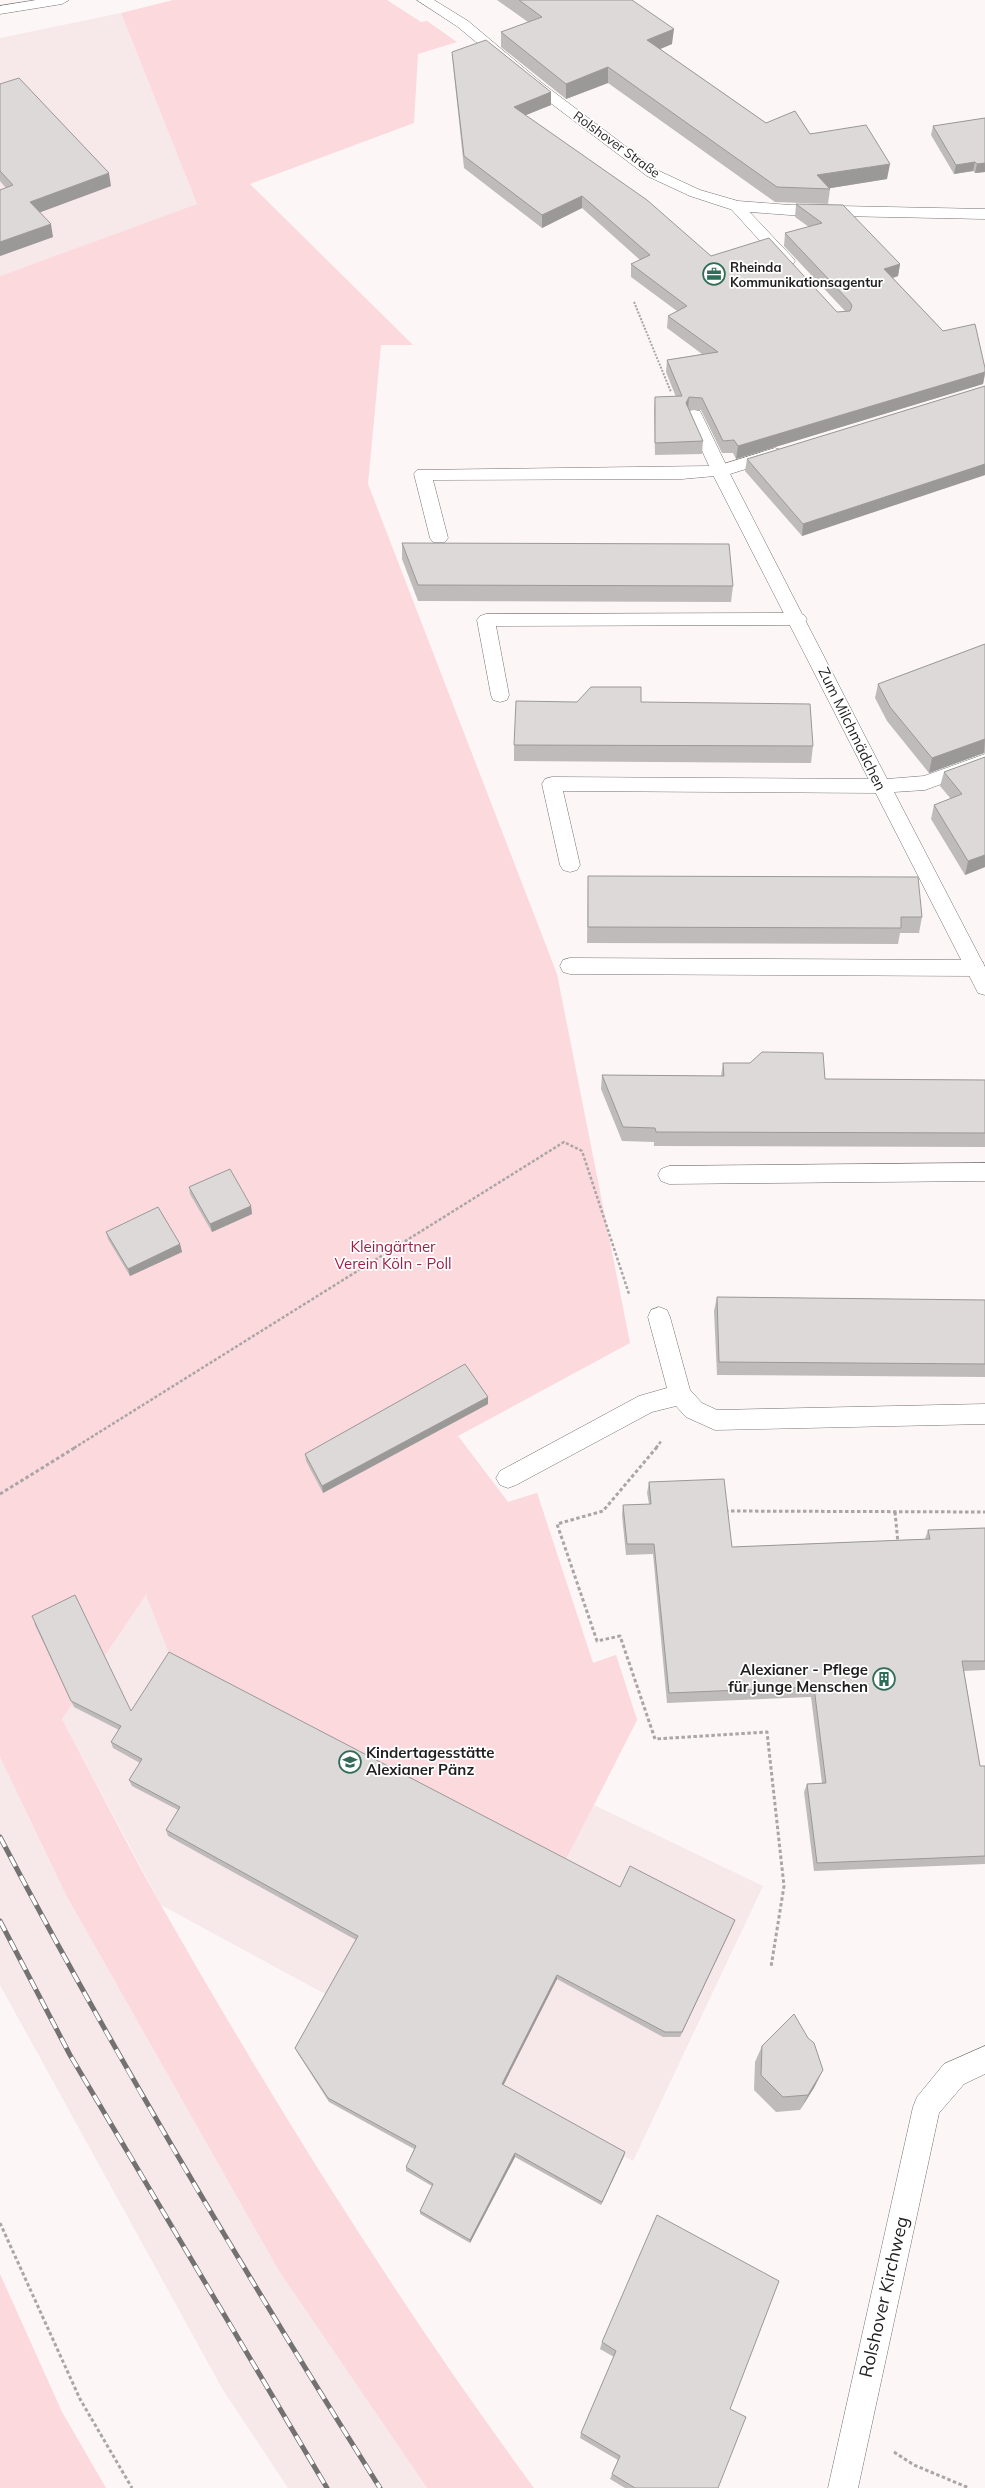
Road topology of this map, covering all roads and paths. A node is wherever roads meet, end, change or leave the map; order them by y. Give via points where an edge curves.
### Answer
1 (62, 0) edge
2 (424, 0) edge
3 (0, 10) edge
4 (736, 206) junction
5 (985, 214) edge
6 (799, 274) edge
7 (634, 302) dead end
8 (694, 415) joint
9 (788, 450) edge
10 (720, 471) junction
11 (439, 538) dead end
12 (798, 619) junction
13 (500, 694) dead end
14 (985, 761) edge
15 (880, 786) junction
16 (570, 865) dead end
17 (570, 966) dead end
18 (976, 968) junction
19 (985, 987) edge
20 (985, 1172) edge
21 (669, 1175) dead end
22 (611, 1238) dead end
23 (659, 1317) dead end
24 (680, 1395) junction
25 (985, 1414) edge
26 (508, 1478) dead end
27 (0, 1494) edge
28 (725, 1512) edge
29 (895, 1512) junction
30 (985, 1512) edge
31 (898, 1547) edge
32 (771, 1967) dead end
33 (985, 2060) edge
34 (0, 2223) edge
35 (854, 2428) junction
36 (132, 2488) edge
37 (843, 2488) edge
38 (969, 2488) edge

1 - 3 street
2 - 4 street, Rolshover Straße via 463,24 537,86 652,173 695,193
4 - 5 street, Rolshover Straße via 790,210
4 - 6 street
7 - 8 path via 678,408
8 - 10 street, Zum Milchmädchen
9 - 10 street
10 - 11 street via 423,474
10 - 12 street, Zum Milchmädchen
12 - 13 street via 486,620
12 - 15 street, Zum Milchmädchen
14 - 15 street via 925,784
15 - 16 street via 552,784
15 - 18 street, Zum Milchmädchen
17 - 18 street
18 - 19 street, Zum Milchmädchen
20 - 21 street
22 - 27 path via 582,1151 564,1142
23 - 24 street
24 - 25 street via 694,1410 714,1420
24 - 26 street via 647,1403
24 - 32 path via 669,1430 603,1511 558,1524 597,1641 620,1636 655,1739 767,1732 784,1886
28 - 29 path
29 - 30 path
29 - 31 path
33 - 35 street, Rolshover Kirchweg via 954,2074 927,2107
34 - 36 path via 80,2399
35 - 37 street, Rolshover Kirchweg
35 - 38 path via 914,2465

